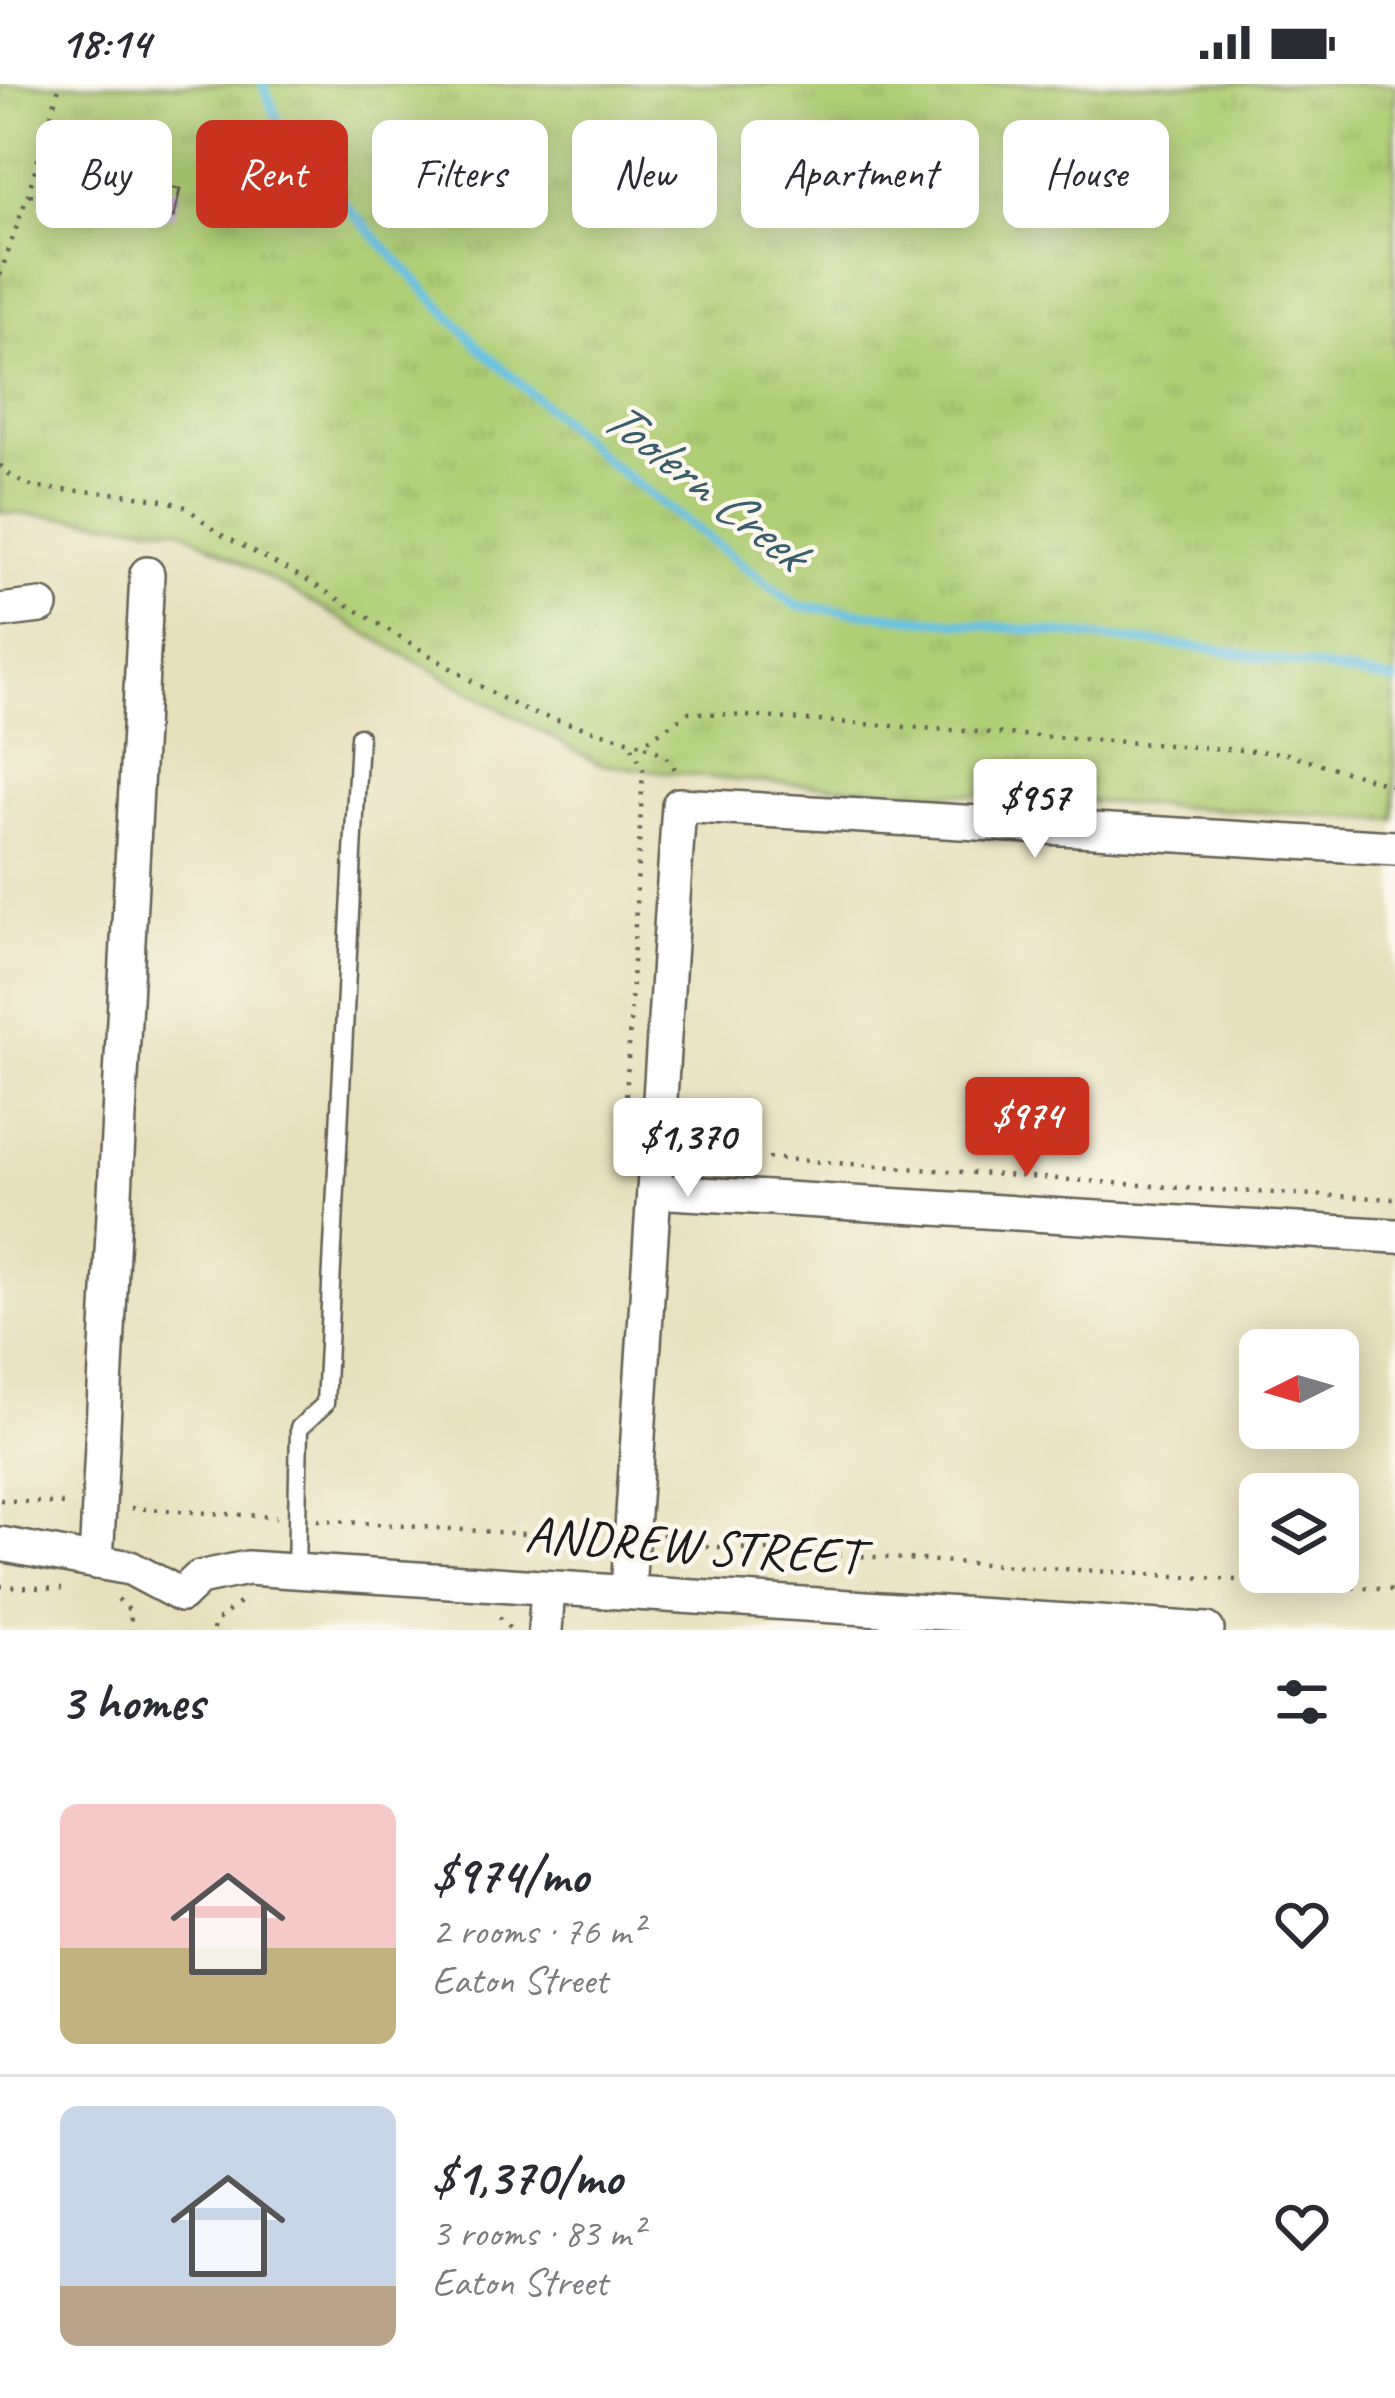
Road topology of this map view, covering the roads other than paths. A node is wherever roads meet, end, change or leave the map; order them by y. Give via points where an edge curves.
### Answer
1 (147, 574) dead end
2 (41, 606) dead end
3 (0, 611) edge
4 (359, 736) dead end
5 (1395, 848) edge
6 (655, 1192) junction
7 (1395, 1236) edge
8 (0, 1544) edge
9 (296, 1572) junction
10 (103, 1576) junction
11 (548, 1588) junction
12 (628, 1591) junction
13 (181, 1595) junction
14 (178, 1630) edge
15 (545, 1630) edge
16 (1207, 1630) edge

1 - 10 street via 99,1506
2 - 3 street
4 - 9 lane via 325,1404 299,1428
5 - 6 street via 680,805
6 - 7 street
6 - 12 street
8 - 10 street
9 - 11 street, ANDREW STREET
9 - 13 street, ANDREW STREET via 247,1568 199,1578
10 - 13 street via 130,1568
11 - 12 street, ANDREW STREET
11 - 15 street
12 - 16 street, ANDREW STREET
13 - 14 street

